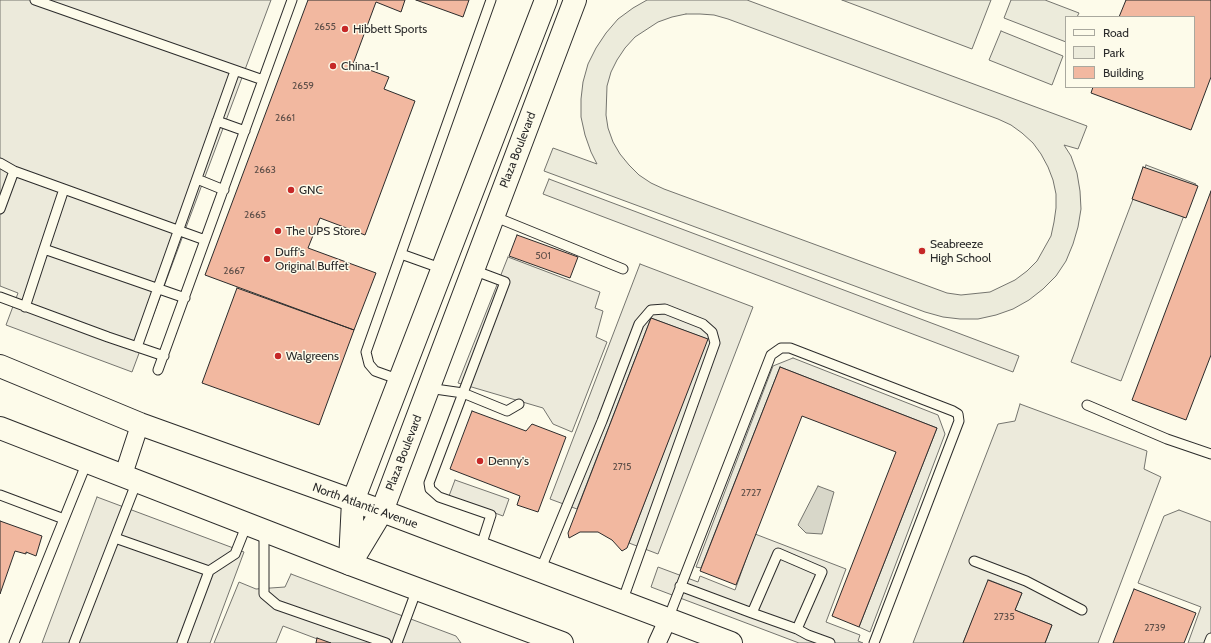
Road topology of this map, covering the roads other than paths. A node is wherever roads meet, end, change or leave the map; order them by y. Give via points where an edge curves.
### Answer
1 (35, 0) edge
2 (292, 0) edge
3 (491, 0) edge
4 (546, 0) edge
5 (575, 0) edge
6 (235, 71) junction
7 (263, 80) junction
8 (217, 121) junction
9 (245, 131) junction
10 (0, 163) edge
11 (14, 170) junction
12 (197, 179) junction
13 (64, 189) junction
14 (224, 190) junction
15 (0, 209) edge
16 (493, 216) junction
17 (178, 230) junction
18 (206, 240) junction
19 (44, 249) junction
20 (401, 254) junction
21 (445, 266) junction
22 (623, 269) dead end
23 (473, 270) junction
24 (158, 288) junction
25 (0, 297) edge
26 (185, 298) junction
27 (25, 307) junction
28 (137, 347) junction
29 (164, 356) junction
30 (0, 366) edge
31 (158, 370) dead end
32 (400, 380) junction
33 (428, 388) junction
34 (463, 393) junction
35 (519, 404) dead end
36 (1087, 405) dead end
37 (140, 424) junction
38 (0, 428) edge
39 (1211, 454) edge
40 (87, 462) junction
41 (130, 479) junction
42 (0, 495) edge
43 (353, 501) junction
44 (382, 512) junction
45 (64, 519) junction
46 (256, 528) junction
47 (115, 538) junction
48 (480, 549) junction
49 (974, 561) dead end
50 (350, 564) junction
51 (209, 571) junction
52 (540, 571) junction
53 (680, 586) junction
54 (417, 589) junction
55 (622, 602) junction
56 (1082, 610) dead end
57 (752, 613) junction
58 (668, 619) junction
59 (797, 629) junction
60 (1211, 638) edge
61 (14, 643) edge
62 (74, 643) edge
63 (182, 643) edge
64 (386, 643) edge
65 (397, 643) edge
66 (562, 643) edge
67 (657, 643) edge
68 (730, 643) edge
69 (830, 643) edge
70 (874, 643) edge
71 (1209, 643) edge

1 - 6 lane
2 - 7 lane
3 - 20 lane
4 - 21 main road
5 - 16 main road, Plaza Boulevard
6 - 7 lane
6 - 8 lane
7 - 9 lane
8 - 9 lane
8 - 12 lane
9 - 14 lane
10 - 11 lane
11 - 13 lane
11 - 15 lane
12 - 14 lane
12 - 17 lane
13 - 17 lane
13 - 19 lane
14 - 18 lane
16 - 22 lane
16 - 23 main road, Plaza Boulevard
17 - 18 lane
17 - 24 lane
18 - 26 lane
19 - 24 lane
19 - 27 lane
20 - 21 lane
20 - 32 lane via 366,352 369,364 375,371
21 - 23 main road
21 - 32 main road
23 - 33 main road, Plaza Boulevard
23 - 34 lane via 505,282
24 - 26 lane
24 - 28 lane
25 - 27 lane
26 - 29 lane
27 - 28 lane
28 - 29 lane
29 - 31 lane
30 - 37 main road, North Atlantic Avenue
32 - 33 main road
32 - 43 main road
33 - 34 lane
33 - 44 main road, Plaza Boulevard
34 - 35 lane via 506,411
34 - 48 lane via 429,483 430,489 439,497 491,515
36 - 39 lane via 1167,439
37 - 41 street
37 - 43 main road, North Atlantic Avenue
38 - 40 main road
40 - 41 main road
40 - 45 lane
41 - 46 main road
41 - 47 lane
42 - 45 lane
43 - 44 main road, North Atlantic Avenue
43 - 50 main road
44 - 48 main road, North Atlantic Avenue
44 - 50 main road, Plaza Boulevard
45 - 61 lane
46 - 50 main road
46 - 51 lane via 235,554
46 - 64 lane via 264,594 277,604
47 - 51 lane
47 - 62 lane
48 - 52 main road, North Atlantic Avenue
49 - 56 lane via 1026,581
50 - 54 main road
51 - 63 lane
52 - 55 main road, North Atlantic Avenue
52 - 55 lane via 639,324 651,310 665,309 703,324 712,332 715,343
53 - 57 lane
53 - 58 lane
53 - 70 lane via 771,355 781,348 790,348 958,414 958,421
54 - 65 lane
54 - 66 main road
55 - 58 main road, North Atlantic Avenue
57 - 59 lane
57 - 59 lane via 778,554 822,572
58 - 67 street
58 - 68 main road, North Atlantic Avenue
59 - 69 lane
60 - 71 lane

